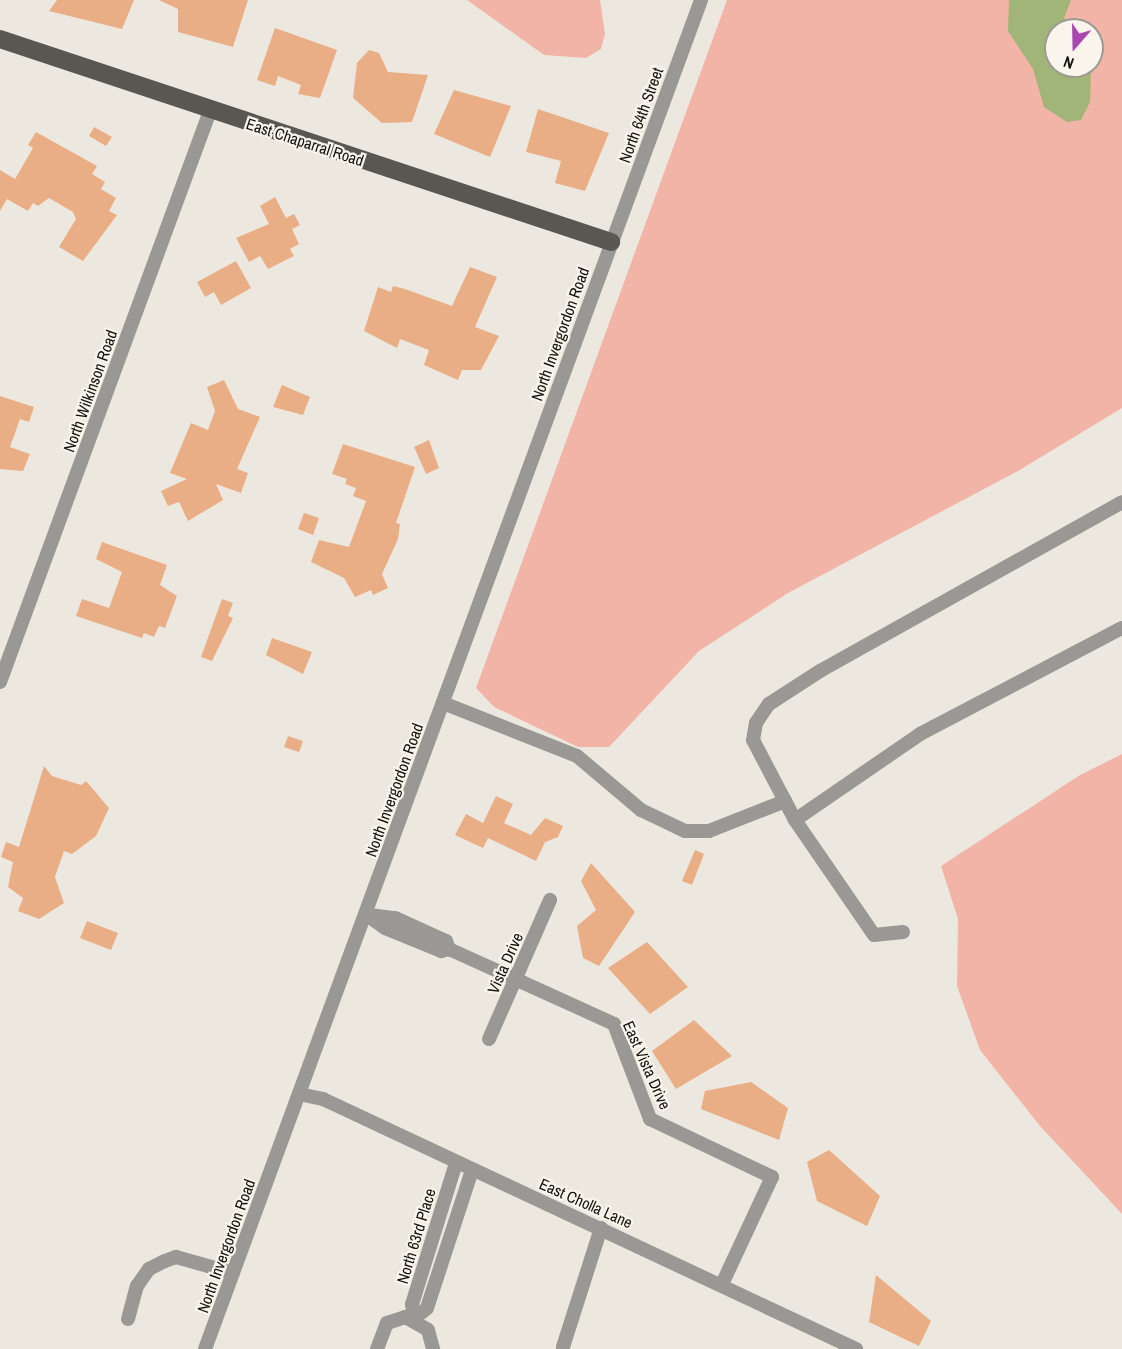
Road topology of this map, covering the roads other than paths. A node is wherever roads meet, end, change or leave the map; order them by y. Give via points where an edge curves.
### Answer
1 (701, 0) edge
2 (0, 39) edge
3 (210, 111) junction
4 (611, 242) junction
5 (1122, 502) edge
6 (1122, 628) edge
7 (0, 682) edge
8 (443, 704) junction
9 (785, 801) junction
10 (795, 820) junction
11 (550, 900) dead end
12 (367, 915) junction
13 (903, 932) dead end
14 (516, 979) junction
15 (489, 1039) dead end
16 (299, 1094) junction
17 (456, 1163) junction
18 (472, 1170) junction
19 (601, 1228) junction
20 (233, 1273) junction
21 (722, 1284) junction
22 (414, 1318) junction
23 (128, 1319) dead end
24 (563, 1347) dead end
25 (205, 1349) edge
26 (377, 1349) edge
27 (433, 1349) edge
28 (856, 1349) edge

1 - 4 street, North 64th Street
2 - 3 main road, East Chaparral Road
3 - 4 main road, East Chaparral Road
3 - 7 street, North Wilkinson Road
4 - 8 street, North Invergordon Road
5 - 9 street via 769,704 756,723 753,740
6 - 10 street via 920,734
8 - 9 street via 577,756 641,810 685,831 709,831
8 - 12 street, North Invergordon Road
9 - 10 street
10 - 13 street via 874,935
11 - 14 street, Vista Drive
12 - 14 street, East Vista Drive via 395,918 446,941 449,949
12 - 16 street, North Invergordon Road
14 - 15 street, Vista Drive
14 - 21 street, East Vista Drive via 614,1024 650,1119 772,1177
16 - 17 street, East Cholla Lane via 322,1099
16 - 20 street, North Invergordon Road
17 - 18 street, East Cholla Lane
17 - 22 street, North 63rd Place via 412,1304
18 - 19 street, East Cholla Lane
18 - 22 street, North 63rd Place via 427,1308
19 - 21 street, East Cholla Lane
19 - 24 street
20 - 23 street via 176,1257 165,1261 149,1269 138,1286
20 - 25 street, North Invergordon Road
21 - 28 street, East Cholla Lane
22 - 26 street via 387,1323
22 - 27 street via 428,1330

